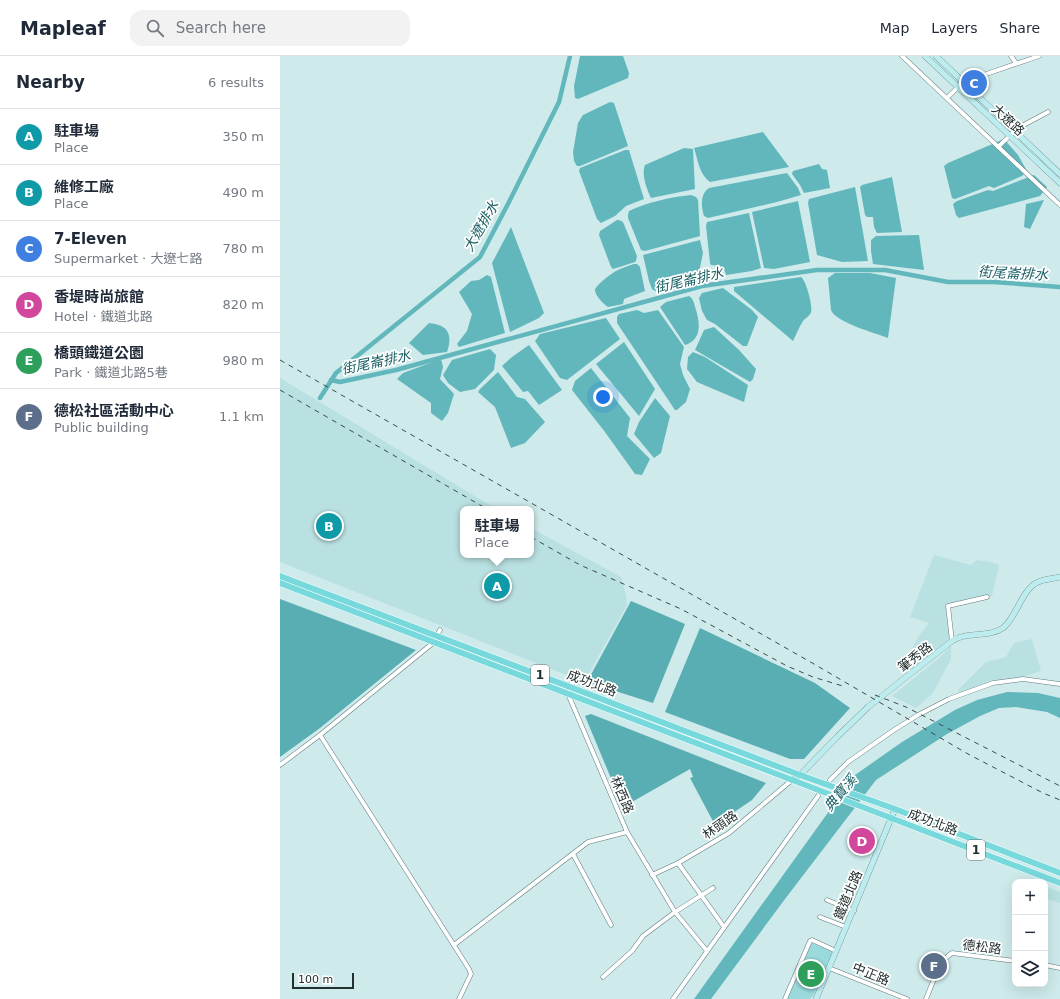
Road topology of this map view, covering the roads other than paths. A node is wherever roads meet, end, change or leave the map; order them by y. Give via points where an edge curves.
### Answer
1 (902, 56) edge
2 (925, 56) edge
3 (936, 56) edge
4 (1011, 56) edge
5 (1039, 56) edge
6 (1016, 63) junction
7 (963, 82) junction
8 (958, 87) junction
9 (947, 98) junction
10 (1048, 112) dead end
11 (1014, 131) junction
12 (1009, 136) junction
13 (998, 147) junction
14 (1060, 174) edge
15 (1060, 183) edge
16 (1060, 205) edge
17 (280, 576) edge
18 (1060, 577) edge
19 (280, 583) edge
20 (987, 597) dead end
21 (438, 633) junction
22 (952, 642) junction
23 (433, 643) junction
24 (572, 683) junction
25 (1060, 684) edge
26 (568, 694) junction
27 (320, 735) junction
28 (280, 765) edge
29 (800, 774) junction
30 (792, 780) junction
31 (830, 783) junction
32 (818, 796) dead end
33 (895, 809) junction
34 (892, 818) junction
35 (627, 832) junction
36 (573, 854) junction
37 (678, 863) junction
38 (1060, 873) edge
39 (652, 875) junction
40 (1060, 883) edge
41 (713, 888) dead end
42 (702, 896) junction
43 (827, 900) dead end
44 (854, 911) junction
45 (674, 912) junction
46 (820, 917) dead end
47 (611, 925) dead end
48 (724, 927) junction
49 (846, 927) junction
50 (454, 946) junction
51 (707, 950) junction
52 (836, 951) junction
53 (1012, 961) edge
54 (1048, 966) edge
55 (829, 968) junction
56 (1060, 968) edge
57 (603, 977) dead end
58 (816, 998) edge
59 (459, 999) edge
60 (673, 999) edge
61 (785, 999) edge
62 (907, 999) edge
63 (926, 999) edge

1 - 9 street
2 - 8 street, 大遼路
3 - 7 street, 大遼路
4 - 6 street
5 - 6 street
6 - 7 street
7 - 8 street
7 - 11 street, 大遼路
8 - 9 street
8 - 12 street, 大遼路
9 - 13 street
10 - 11 street
11 - 12 street
11 - 14 street, 大遼路
12 - 13 street
12 - 15 street, 大遼路
13 - 16 street
17 - 21 main road, 成功北路 / 1
18 - 22 street, 筆秀路 via 1040,581 1030,588 1003,628 990,633 967,635
19 - 23 main road, 成功北路 / 1
20 - 22 street via 948,606
21 - 23 street
21 - 24 main road, 成功北路 / 1
22 - 29 street, 筆秀路 via 868,707
23 - 26 main road, 成功北路 / 1
23 - 27 street
24 - 26 street
24 - 29 main road, 成功北路 / 1
25 - 31 street via 1022,679 993,683 949,699 918,715 848,762
26 - 30 main road, 成功北路 / 1
26 - 35 street, 林西路
27 - 28 street
27 - 50 street
29 - 30 street, 筆秀路
29 - 31 main road, 成功北路 / 1
30 - 34 main road, 成功北路 / 1
30 - 37 street, 林頭路 via 730,833
31 - 33 main road, 成功北路 / 1
32 - 48 street
33 - 34 street, 鐵道北路
33 - 38 main road, 成功北路 / 1
34 - 40 main road, 成功北路 / 1
34 - 44 street, 鐵道北路
35 - 36 street via 588,842
35 - 39 street, 林西路
36 - 47 street
36 - 50 street
37 - 39 street, 林頭路
37 - 42 street
39 - 45 street, 林西路
41 - 42 street
42 - 45 street
42 - 48 street
43 - 44 street
44 - 49 street, 鐵道北路
45 - 51 street, 林西路
45 - 57 street via 643,936 632,951
46 - 49 street
48 - 51 street
49 - 52 street, 鐵道北路
50 - 59 street via 471,974
51 - 60 street
52 - 55 street, 鐵道北路
52 - 61 street via 810,941
53 - 63 street, 德松路 via 952,953 942,964
54 - 56 street
55 - 58 street, 鐵道北路
55 - 62 street, 中正路

